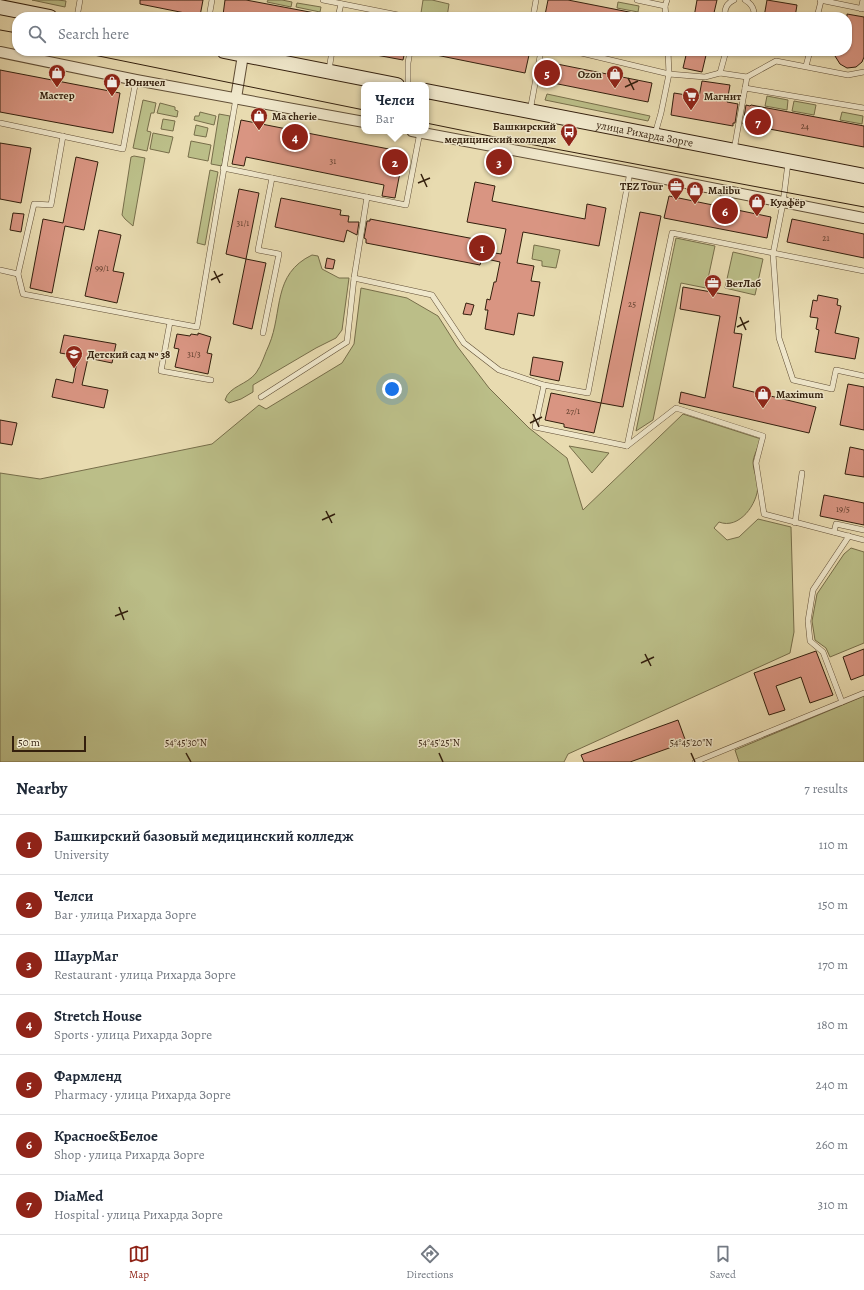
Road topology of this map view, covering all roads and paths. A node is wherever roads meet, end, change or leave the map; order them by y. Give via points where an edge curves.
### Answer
1 (80, 0) edge
2 (212, 0) edge
3 (323, 0) edge
4 (536, 0) edge
5 (637, 0) edge
6 (734, 0) edge
7 (745, 0) edge
8 (863, 0) edge
9 (333, 1) edge
10 (821, 1) edge
11 (666, 3) edge
12 (340, 4) junction
13 (0, 7) edge
14 (863, 9) edge
15 (25, 12) edge
16 (77, 12) edge
17 (210, 12) edge
18 (339, 12) edge
19 (382, 12) edge
20 (534, 12) edge
21 (725, 12) edge
22 (754, 12) edge
23 (819, 12) edge
24 (0, 52) edge
25 (12, 54) edge
26 (19, 56) edge
27 (243, 56) edge
28 (248, 56) edge
29 (331, 56) edge
30 (409, 56) edge
31 (540, 56) edge
32 (594, 56) edge
33 (668, 56) edge
34 (725, 56) edge
35 (809, 56) edge
36 (806, 66) junction
37 (328, 72) junction
38 (864, 72) edge
39 (720, 73) junction
40 (669, 74) junction
41 (747, 77) junction
42 (136, 80) junction
43 (381, 82) edge
44 (408, 82) edge
45 (745, 88) junction
46 (429, 91) edge
47 (236, 98) junction
48 (864, 108) edge
49 (530, 111) junction
50 (361, 121) edge
51 (0, 123) edge
52 (416, 134) edge
53 (427, 134) edge
54 (654, 135) junction
55 (63, 136) junction
56 (734, 151) junction
57 (788, 162) junction
58 (223, 168) junction
59 (630, 172) junction
60 (864, 176) edge
61 (272, 178) junction
62 (367, 197) junction
63 (783, 202) junction
64 (864, 218) edge
65 (773, 254) junction
66 (0, 270) edge
67 (864, 271) edge
68 (18, 274) junction
69 (354, 278) junction
70 (170, 322) junction
71 (263, 333) dead end
72 (864, 376) edge
73 (211, 380) dead end
74 (544, 385) junction
75 (261, 397) dead end
76 (627, 446) junction
77 (802, 473) dead end
78 (795, 523) junction
79 (864, 530) edge
80 (834, 532) junction
81 (849, 536) junction
82 (864, 540) edge
83 (864, 694) edge
84 (842, 702) junction
85 (695, 762) edge

1 - 16 lane
2 - 17 lane
3 - 9 lane
4 - 20 lane
5 - 11 lane
6 - 21 lane via 727,5
7 - 22 lane
8 - 14 lane
9 - 12 lane
10 - 14 lane
10 - 23 lane
12 - 18 lane
12 - 19 lane
13 - 15 main road
24 - 25 street
26 - 42 street
27 - 47 street
28 - 37 main road
29 - 37 lane
30 - 44 lane
31 - 49 lane
32 - 40 lane
33 - 40 lane
34 - 39 lane
35 - 36 lane
36 - 38 lane via 848,75
36 - 41 lane via 776,61
37 - 43 main road
39 - 40 lane via 705,76
39 - 41 lane
40 - 54 lane
41 - 45 lane
42 - 47 street
42 - 55 lane via 123,149
45 - 48 lane
45 - 56 lane
46 - 49 main road, улица Рихарда Зорге
47 - 50 street
47 - 58 lane
49 - 54 main road, улица Рихарда Зорге
51 - 55 lane
52 - 62 lane via 406,205
53 - 59 street
54 - 56 main road, улица Рихарда Зорге
55 - 68 lane via 51,205 34,204
56 - 57 main road, улица Рихарда Зорге
57 - 60 main road, улица Рихарда Зорге
57 - 63 lane
58 - 61 lane
58 - 70 lane via 197,327
59 - 63 street
59 - 74 lane via 588,393
61 - 62 lane
61 - 71 lane via 258,250 279,254
62 - 69 lane
63 - 64 street
63 - 65 lane
65 - 67 lane
65 - 72 lane via 779,338 793,380 832,389 836,370
65 - 76 lane via 672,233
66 - 68 lane
68 - 70 lane via 23,294
69 - 74 lane via 432,294 464,342 499,370
69 - 75 lane via 347,342
70 - 73 lane via 161,371
74 - 76 lane via 535,427
76 - 78 lane via 676,408 763,436 756,463 764,514
77 - 78 lane
78 - 80 lane
79 - 80 lane via 836,524
80 - 81 lane
81 - 82 lane
81 - 84 lane via 813,590 808,621 810,641 823,652
83 - 84 lane
84 - 85 lane

